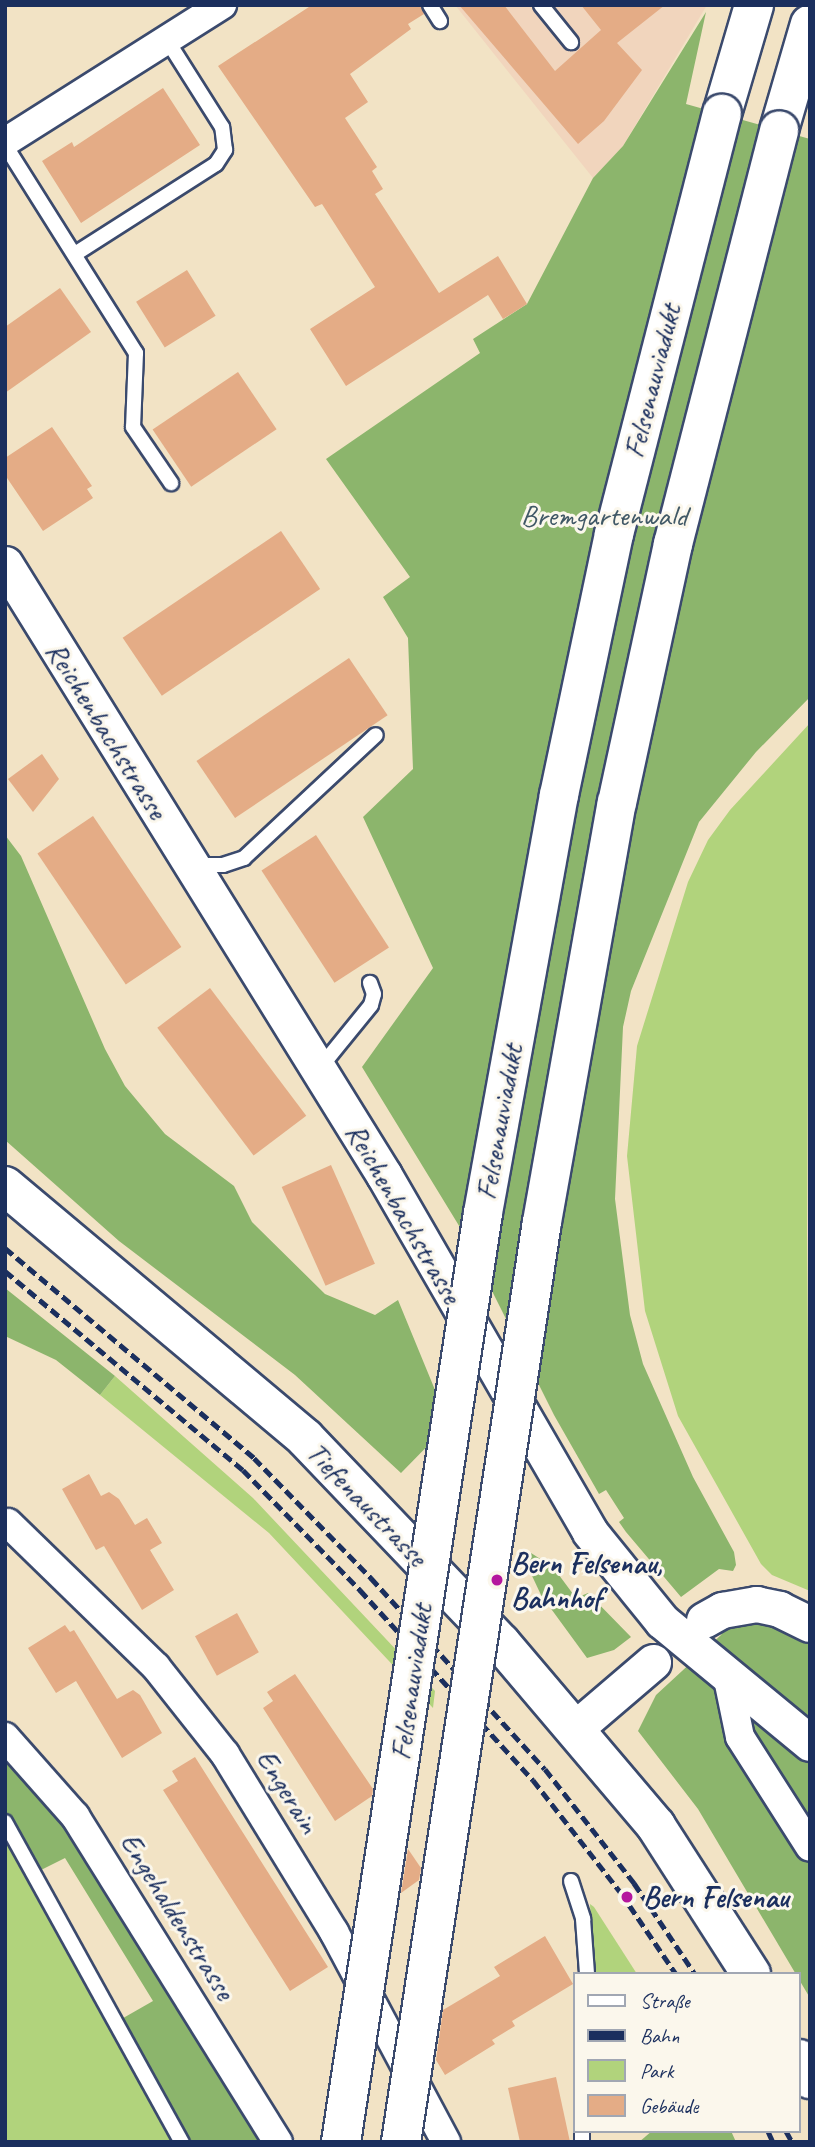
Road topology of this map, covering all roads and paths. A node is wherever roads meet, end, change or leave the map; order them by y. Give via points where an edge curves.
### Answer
1 (222, 5) edge
2 (430, 5) edge
3 (541, 5) edge
4 (754, 5) edge
5 (440, 21) dead end
6 (810, 24) edge
7 (167, 40) junction
8 (571, 41) dead end
9 (5, 143) edge
10 (75, 254) junction
11 (171, 483) dead end
12 (5, 564) edge
13 (376, 735) dead end
14 (191, 865) junction
15 (370, 983) dead end
16 (316, 1066) junction
17 (5, 1186) edge
18 (8, 1523) dead end
19 (704, 1620) dead end
20 (810, 1624) edge
21 (653, 1662) dead end
22 (728, 1679) junction
23 (577, 1727) junction
24 (5, 1737) edge
25 (810, 1742) edge
26 (5, 1822) edge
27 (810, 1847) edge
28 (571, 1881) dead end
29 (587, 1972) edge
30 (750, 1972) edge
31 (801, 2062) edge
32 (810, 2078) edge
33 (182, 2142) edge
34 (278, 2142) edge
35 (341, 2142) edge
36 (401, 2142) edge
37 (446, 2142) edge

1 - 7 street
2 - 5 lane
3 - 8 lane
4 - 35 main road, Felsenauviadukt, bridge via 626,484 559,794 471,1291
6 - 36 main road, Felsenauviadukt, bridge via 676,532 617,803 542,1222
7 - 9 street
7 - 10 lane via 222,127 225,150 216,164
9 - 10 lane
10 - 11 lane via 136,353 133,427
12 - 14 street, Reichenbachstrasse
13 - 14 lane via 244,858 223,865
14 - 16 street, Reichenbachstrasse
15 - 16 lane via 371,1005 328,1058
16 - 22 street, Reichenbachstrasse via 590,1532 639,1597
17 - 23 main road, Tiefenaustrasse via 304,1438
18 - 37 street, Engerain via 156,1667 225,1754 334,1932
19 - 20 street via 722,1610 756,1604
21 - 23 street
22 - 25 street, Reichenbachstrasse
22 - 27 street via 740,1737
23 - 30 main road, Tiefenaustrasse via 669,1843
24 - 34 street, Engehaldenstrasse via 75,1816
26 - 33 lane
28 - 29 lane via 583,1919
31 - 32 main road

